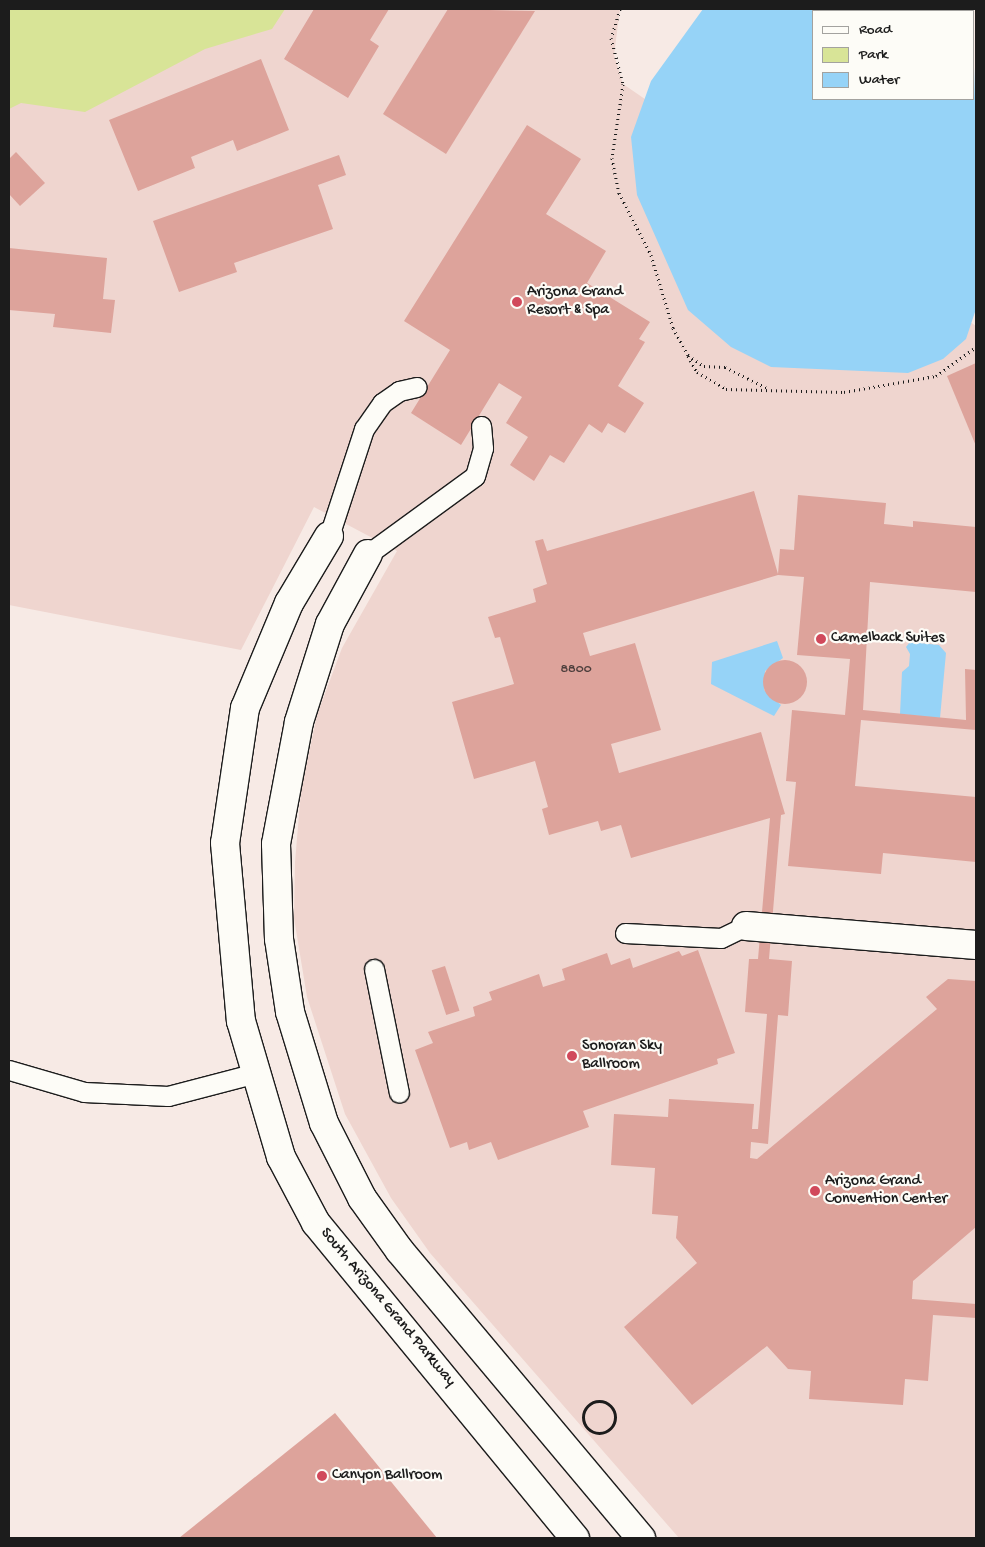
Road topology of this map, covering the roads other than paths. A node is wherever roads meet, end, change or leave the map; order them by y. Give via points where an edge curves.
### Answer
1 (417, 387) dead end
2 (481, 426) dead end
3 (329, 536) joint
4 (368, 554) joint
5 (746, 926) joint
6 (625, 933) dead end
7 (976, 945) edge
8 (374, 969) dead end
9 (9, 1070) edge
10 (256, 1073) junction
11 (399, 1093) dead end
12 (575, 1538) edge
13 (641, 1538) edge

1 - 3 lane, South Arizona Grand Parkway via 398,391 382,403 364,429
2 - 4 lane via 483,448 475,476
3 - 10 street, South Arizona Grand Parkway via 289,603 245,708 225,843 240,1021
4 - 13 street via 330,624 299,722 276,844 279,939 290,1012 324,1123 362,1198 400,1251
5 - 6 lane via 721,938
5 - 7 street
8 - 11 lane
9 - 10 lane via 84,1092 168,1096
10 - 12 street, South Arizona Grand Parkway via 281,1157 316,1223

